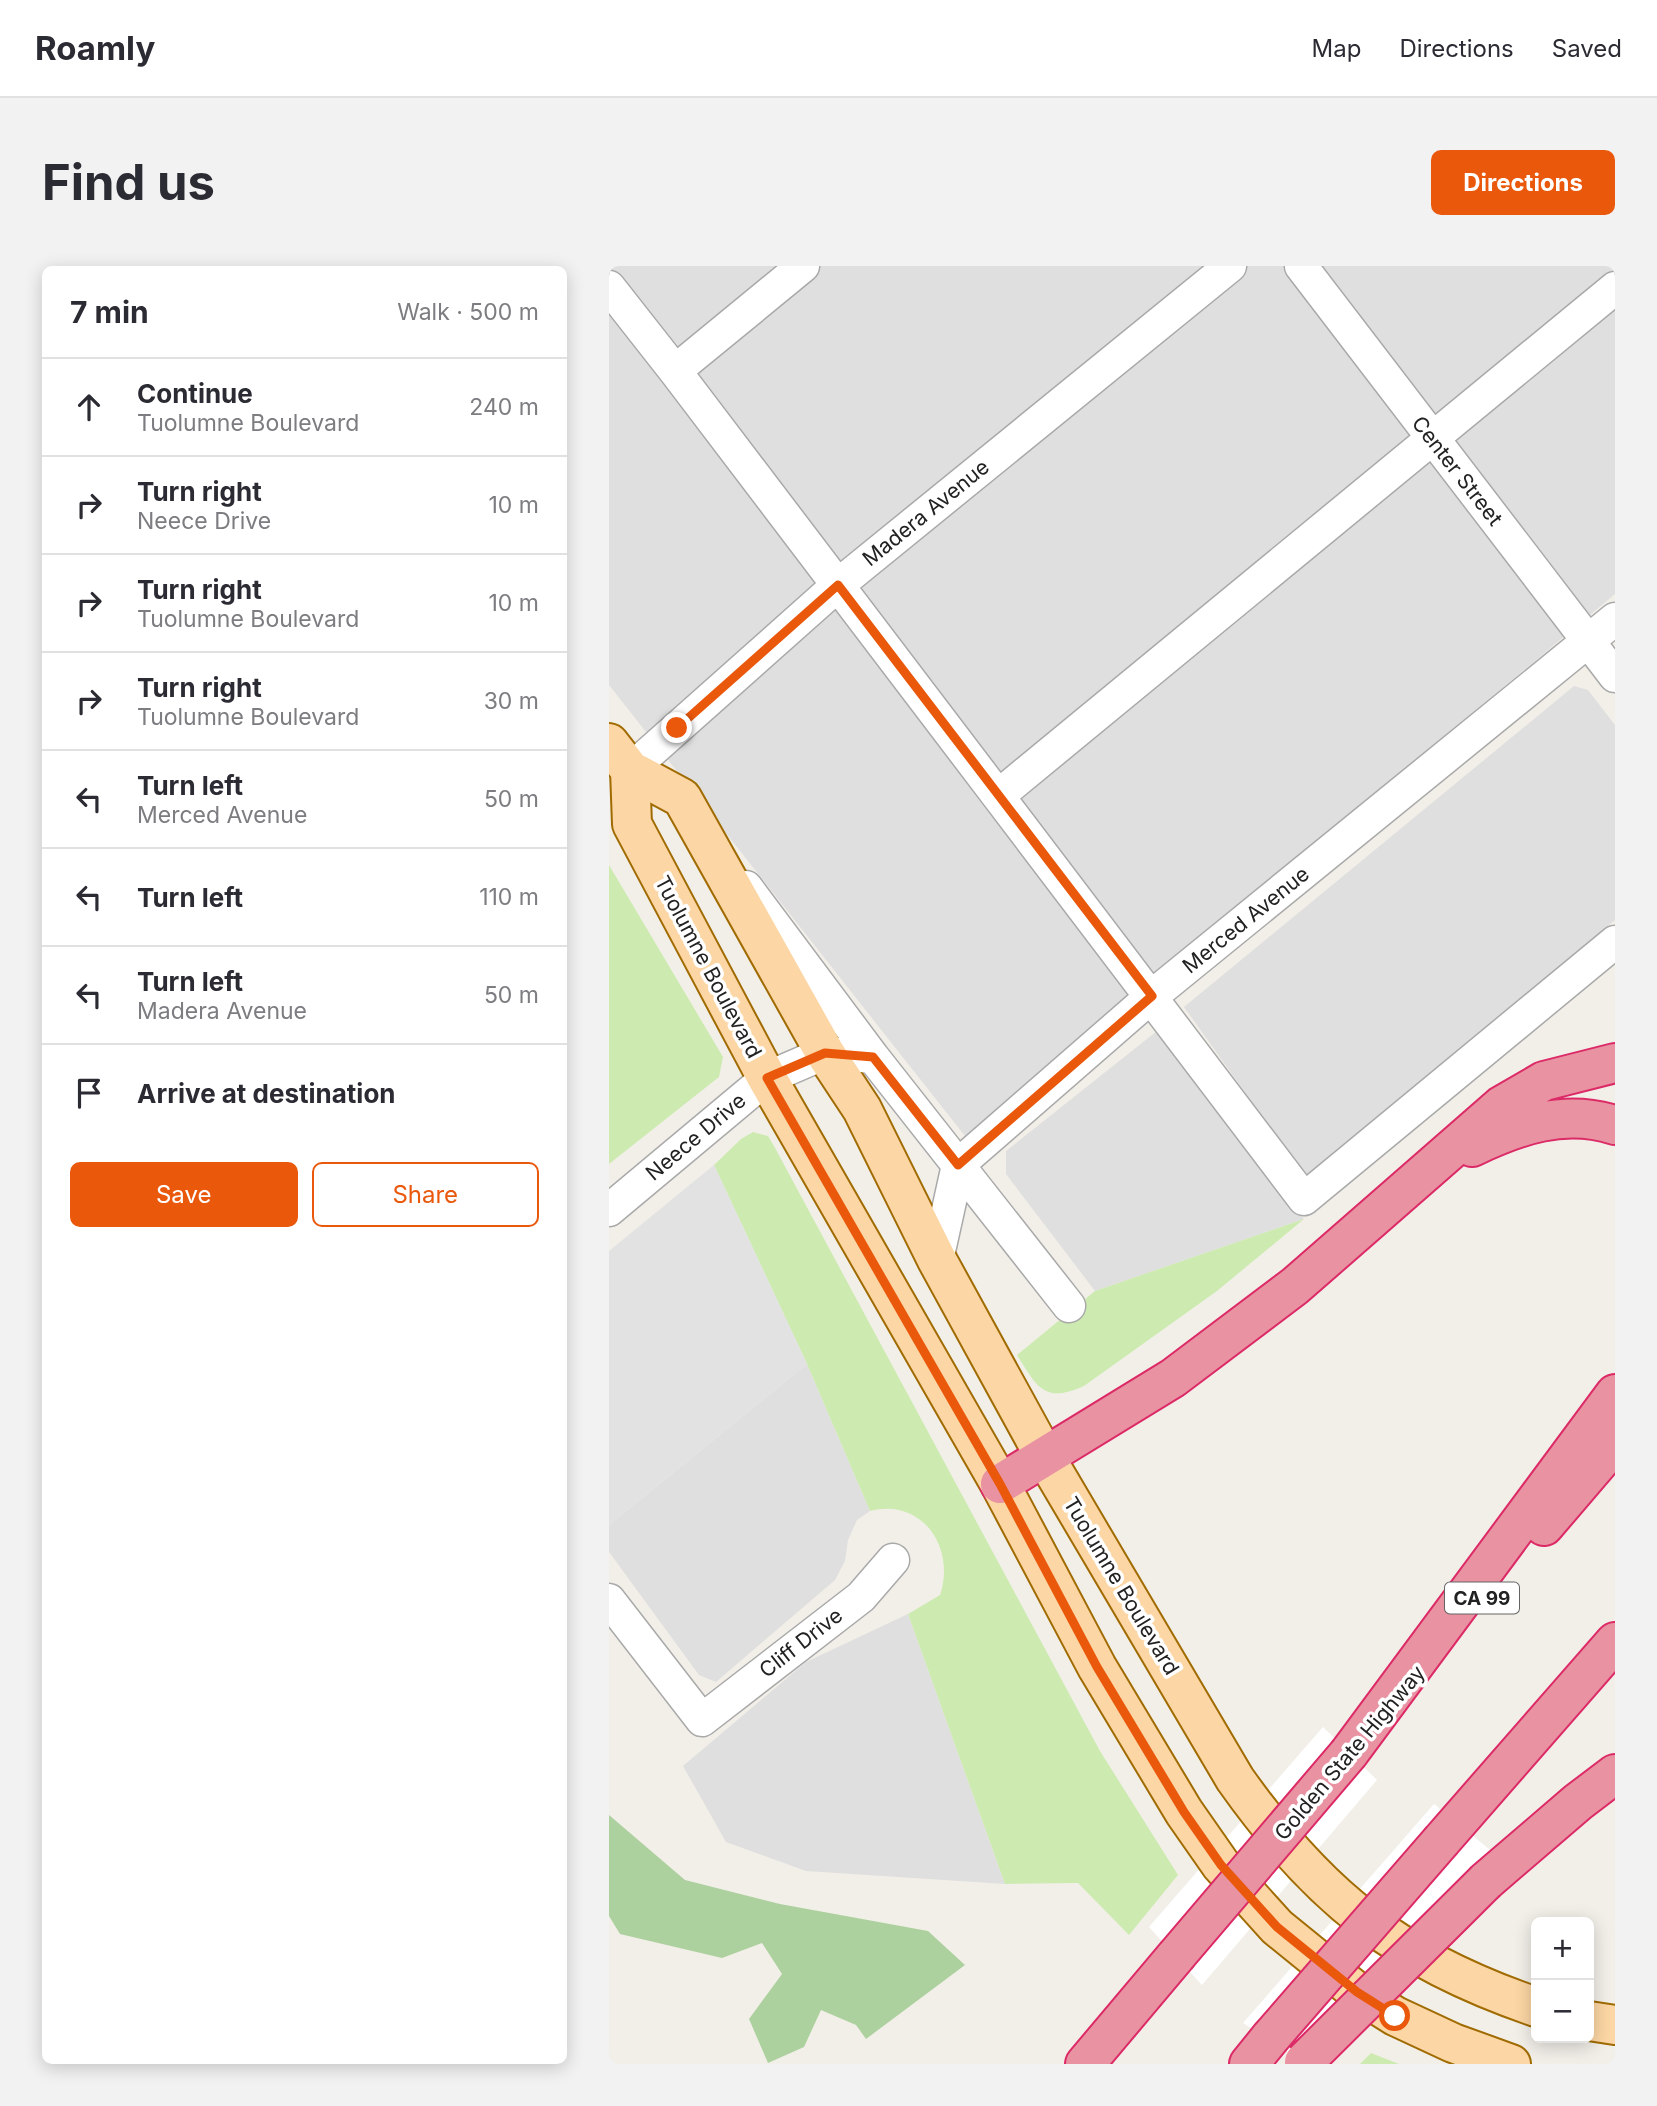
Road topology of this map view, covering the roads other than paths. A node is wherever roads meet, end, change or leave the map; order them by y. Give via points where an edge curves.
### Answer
1 (803, 266) edge
2 (1230, 266) edge
3 (1301, 266) edge
4 (609, 286) edge
5 (1615, 288) edge
6 (675, 371) junction
7 (1433, 439) junction
8 (838, 585) junction
9 (1615, 619) edge
10 (1588, 641) junction
11 (1615, 676) edge
12 (619, 756) edge
13 (998, 796) junction
14 (702, 832) junction
15 (1615, 942) edge
16 (1152, 996) junction
17 (825, 1053) junction
18 (873, 1057) junction
19 (1615, 1063) edge
20 (767, 1078) junction
21 (1615, 1125) edge
22 (958, 1165) junction
23 (1436, 1165) junction
24 (609, 1210) edge
25 (937, 1260) junction
26 (1069, 1306) dead end
27 (1615, 1394) edge
28 (1615, 1443) edge
29 (1045, 1457) junction
30 (1000, 1484) junction
31 (893, 1560) dead end
32 (609, 1600) edge
33 (1615, 1642) edge
34 (1349, 1753) junction
35 (1615, 1774) edge
36 (1531, 2005) edge
37 (1594, 2022) edge
38 (1615, 2025) edge
39 (1260, 2051) edge
40 (1303, 2063) edge
41 (1085, 2064) edge
42 (1511, 2064) edge

1 - 6 street
2 - 8 street, Madera Avenue
3 - 7 street, Center Street
4 - 6 street
5 - 7 street
6 - 8 street
7 - 10 street, Center Street
7 - 13 street
8 - 12 street, Madera Avenue
8 - 13 street
9 - 10 street, Merced Avenue
10 - 11 street, Center Street
10 - 16 street, Merced Avenue
12 - 14 main road, Tuolumne Boulevard via 682,798
12 - 20 main road, Tuolumne Boulevard via 632,824
13 - 16 street
14 - 17 main road, Tuolumne Boulevard
14 - 18 street, Tuolumne Boulevard via 787,938
15 - 16 street via 1304,1199
16 - 22 street, Merced Avenue
17 - 18 street
17 - 20 street, Neece Drive
17 - 25 main road, Tuolumne Boulevard via 862,1109
18 - 22 street, Tuolumne Boulevard
19 - 23 highway via 1544,1081 1501,1106
20 - 24 street, Neece Drive
20 - 30 main road, Tuolumne Boulevard
21 - 23 highway via 1572,1117 1511,1128
22 - 25 street
22 - 26 street, Tuolumne Boulevard
23 - 29 highway via 1295,1286 1173,1378
25 - 29 main road, Tuolumne Boulevard
27 - 34 highway
28 - 34 highway, Golden State Highway / CA 99
29 - 30 highway
29 - 36 main road, Tuolumne Boulevard via 1235,1779 1284,1844 1319,1882 1392,1942 1475,1986
30 - 42 main road, Tuolumne Boulevard via 1097,1667 1184,1812 1230,1875 1277,1927 1357,1992 1441,2038
31 - 32 street, Cliff Drive via 860,1597 702,1720
33 - 39 highway, bridge
34 - 41 highway, Golden State Highway / CA 99, bridge
35 - 40 highway, bridge via 1486,1881
37 - 38 main road

